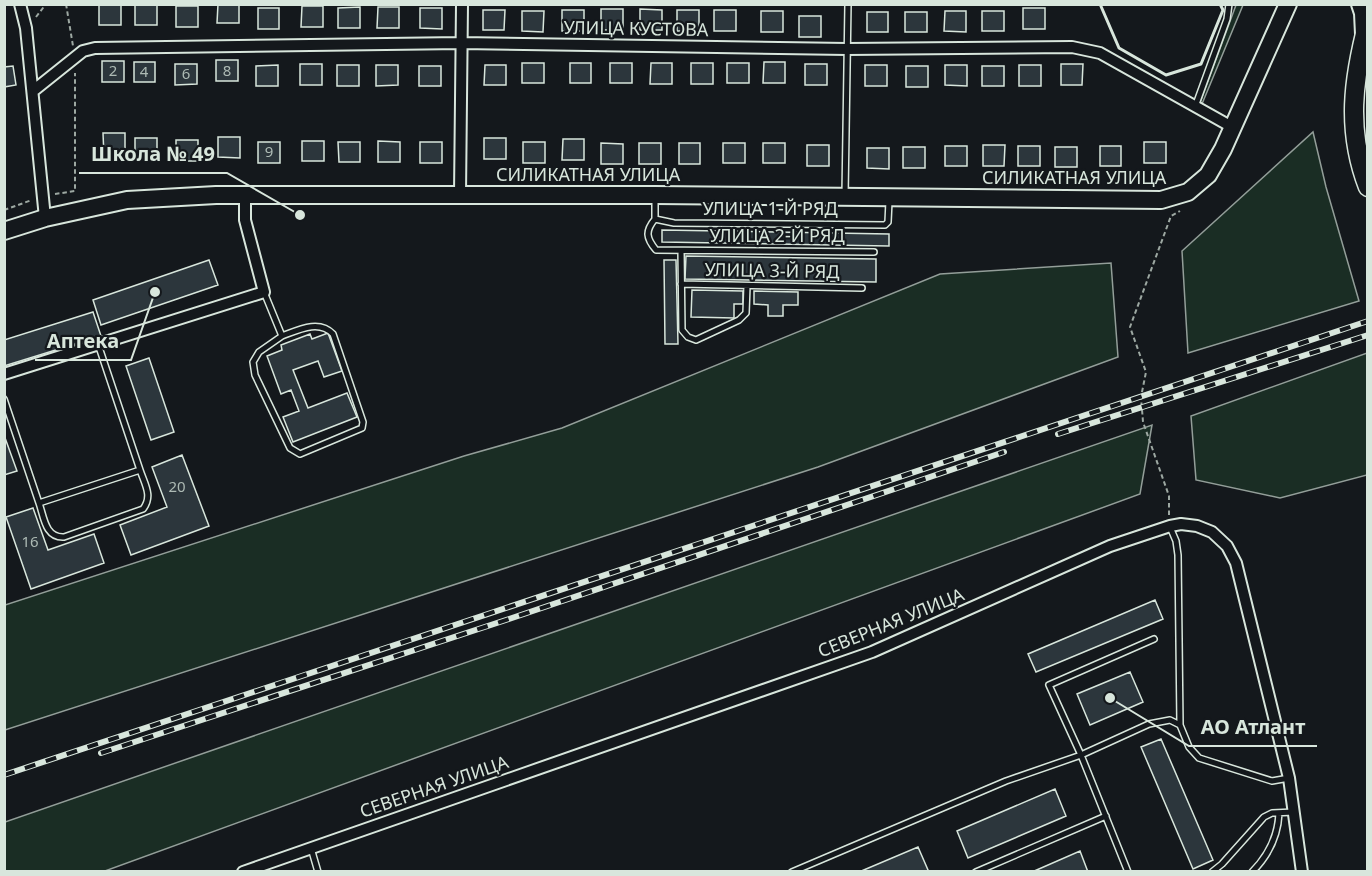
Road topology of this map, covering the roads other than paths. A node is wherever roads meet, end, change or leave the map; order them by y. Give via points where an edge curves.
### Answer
1 (20, 4) edge
2 (462, 4) edge
3 (848, 4) edge
4 (1230, 4) edge
5 (1277, 4) edge
6 (1288, 4) edge
7 (1298, 4) edge
8 (1360, 4) edge
9 (1366, 28) edge
10 (461, 43) junction
11 (847, 49) junction
12 (1266, 54) junction
13 (1368, 75) edge
14 (33, 91) junction
15 (1195, 107) junction
16 (1232, 127) junction
17 (1368, 148) edge
18 (1368, 187) edge
19 (460, 194) junction
20 (245, 195) junction
21 (655, 195) junction
22 (844, 197) junction
23 (889, 197) junction
24 (45, 218) junction
25 (655, 219) junction
26 (4, 231) edge
27 (681, 251) junction
28 (874, 252) dead end
29 (681, 284) junction
30 (747, 286) junction
31 (862, 288) dead end
32 (264, 292) junction
33 (282, 336) junction
34 (98, 344) junction
35 (4, 374) edge
36 (4, 399) edge
37 (140, 470) junction
38 (39, 503) junction
39 (1170, 526) junction
40 (1154, 639) dead end
41 (1180, 725) junction
42 (1081, 755) junction
43 (1289, 778) junction
44 (1294, 812) junction
45 (1279, 813) junction
46 (1106, 816) junction
47 (311, 848) junction
48 (243, 872) edge
49 (318, 872) edge
50 (792, 872) edge
51 (976, 872) edge
52 (1128, 872) edge
53 (1212, 872) edge
54 (1252, 872) edge
55 (1302, 872) edge

1 - 14 street
2 - 10 street
3 - 11 lane
4 - 15 lane
5 - 12 street
6 - 12 street
7 - 12 street
8 - 9 street
9 - 18 main road via 1353,108 1358,158
10 - 11 street, УЛИЦА КУСТОВА
10 - 14 street, УЛИЦА КУСТОВА via 95,48 83,51
10 - 19 street
11 - 15 street, УЛИЦА КУСТОВА via 1086,49 1100,53
11 - 22 lane
12 - 16 street
13 - 17 main road
14 - 24 street
15 - 16 street, УЛИЦА КУСТОВА
16 - 23 street, СИЛИКАТНАЯ УЛИЦА via 1208,175 1181,201
19 - 20 street, СИЛИКАТНАЯ УЛИЦА
19 - 21 street, СИЛИКАТНАЯ УЛИЦА
20 - 24 street, СИЛИКАТНАЯ УЛИЦА via 127,200
20 - 32 street via 245,220
21 - 22 street, СИЛИКАТНАЯ УЛИЦА
21 - 25 lane
22 - 23 street, СИЛИКАТНАЯ УЛИЦА
23 - 25 lane, УЛИЦА 1-Й РЯД via 885,225 674,223
24 - 26 street, СИЛИКАТНАЯ УЛИЦА
25 - 27 lane, УЛИЦА 2-Й РЯД via 648,226 650,243 656,250
27 - 28 lane, УЛИЦА 2-Й РЯД
27 - 29 lane
29 - 30 lane, УЛИЦА 3-Й РЯД
29 - 30 lane via 682,330 696,340 746,313
30 - 31 lane, УЛИЦА 3-Й РЯД
32 - 33 lane
32 - 34 street
33 - 33 lane via 259,352 253,362 255,375 290,448 300,454 362,428 333,334 327,328 309,326
34 - 35 street
34 - 37 lane
36 - 38 lane
37 - 38 lane
37 - 38 lane via 149,496 142,509 64,537 49,533
39 - 41 lane via 1178,555
39 - 43 street, СЕВЕРНАЯ УЛИЦА via 1197,526 1212,532 1227,546 1236,563
39 - 47 street, СЕВЕРНАЯ УЛИЦА via 1110,546 872,652
40 - 42 lane via 1048,685
41 - 42 lane via 1170,720 1158,721
41 - 43 lane via 1189,747 1199,758 1272,781
42 - 46 lane
42 - 50 lane via 1006,781
43 - 44 street, СЕВЕРНАЯ УЛИЦА
44 - 45 lane
44 - 55 street, СЕВЕРНАЯ УЛИЦА
45 - 53 lane via 1264,817
45 - 54 lane via 1276,835
46 - 51 lane
46 - 52 lane
47 - 48 street, СЕВЕРНАЯ УЛИЦА
47 - 49 lane

